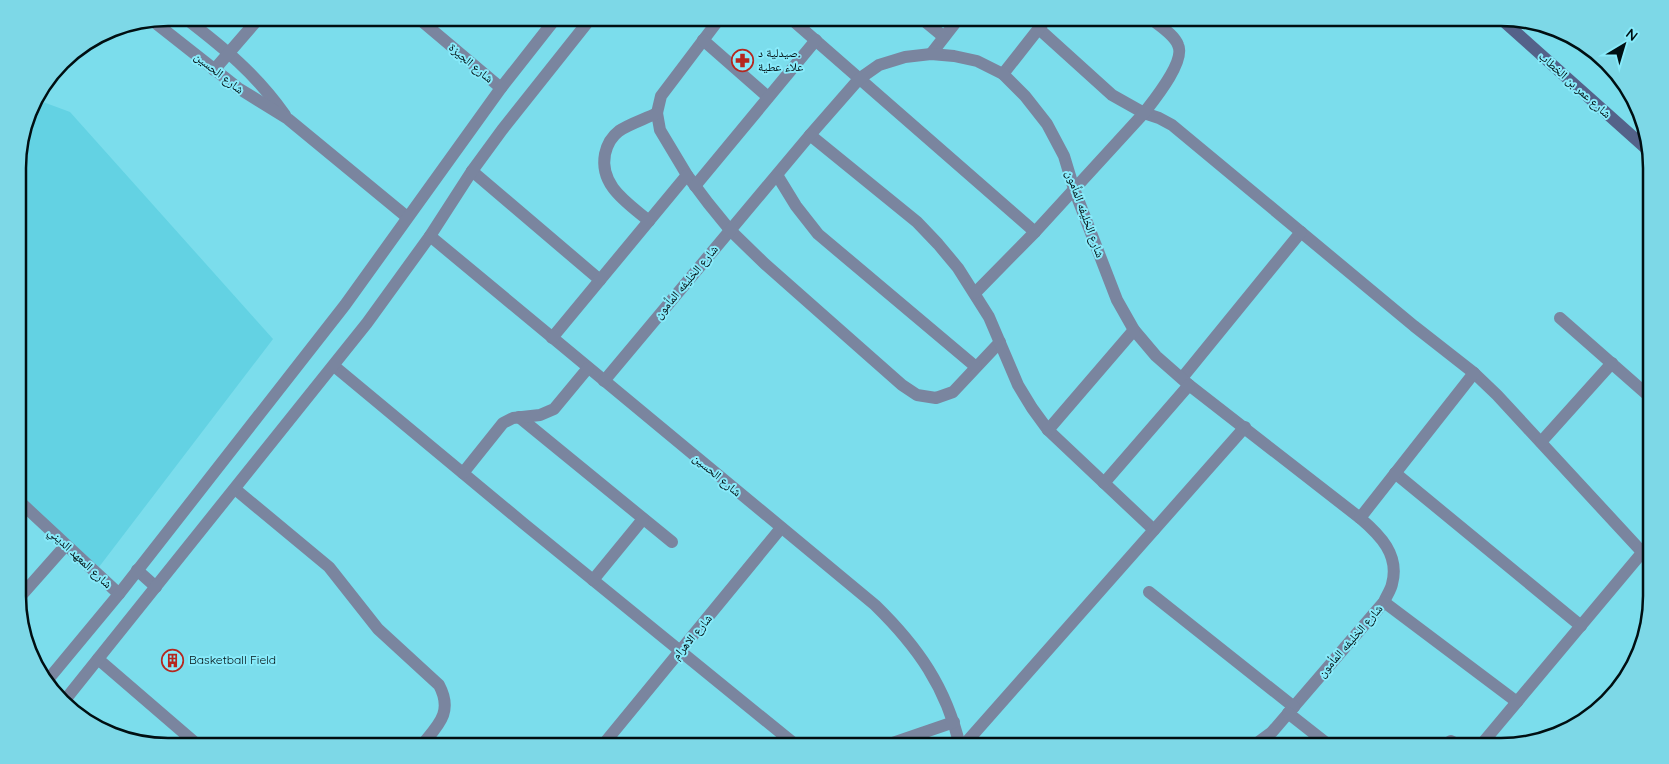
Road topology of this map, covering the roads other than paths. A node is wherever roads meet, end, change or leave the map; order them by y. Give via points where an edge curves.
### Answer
1 (195, 26) edge
2 (252, 26) edge
3 (427, 26) edge
4 (550, 26) edge
5 (585, 26) edge
6 (713, 26) edge
7 (799, 26) edge
8 (931, 26) edge
9 (953, 26) edge
10 (1041, 26) edge
11 (1159, 26) edge
12 (159, 27) edge
13 (1510, 27) edge
14 (1039, 29) junction
15 (944, 37) junction
16 (702, 40) junction
17 (816, 40) junction
18 (229, 52) junction
19 (931, 54) junction
20 (214, 70) junction
21 (1003, 74) junction
22 (859, 79) junction
23 (501, 88) junction
24 (768, 97) junction
25 (657, 113) junction
26 (1144, 113) junction
27 (288, 119) junction
28 (810, 135) junction
29 (1641, 144) edge
30 (472, 170) junction
31 (687, 175) junction
32 (776, 175) junction
33 (695, 186) junction
34 (1074, 189) junction
35 (407, 217) junction
36 (649, 221) junction
37 (730, 230) junction
38 (1035, 232) junction
39 (1301, 232) junction
40 (430, 236) junction
41 (600, 280) junction
42 (975, 294) junction
43 (1560, 318) dead end
44 (1134, 330) junction
45 (552, 338) junction
46 (1000, 342) junction
47 (1612, 363) junction
48 (334, 366) junction
49 (976, 367) junction
50 (588, 368) junction
51 (1474, 373) junction
52 (604, 381) junction
53 (1185, 381) junction
54 (1643, 391) edge
55 (519, 417) junction
56 (1245, 428) junction
57 (1048, 430) junction
58 (1540, 442) junction
59 (463, 473) junction
60 (1395, 473) junction
61 (1104, 483) junction
62 (235, 489) junction
63 (26, 508) edge
64 (1360, 518) junction
65 (643, 519) junction
66 (781, 528) junction
67 (1154, 530) junction
68 (672, 542) dead end
69 (66, 545) junction
70 (1643, 553) joint
71 (137, 570) junction
72 (593, 580) junction
73 (156, 587) junction
74 (26, 590) edge
75 (1149, 592) dead end
76 (119, 594) junction
77 (1384, 602) junction
78 (1581, 626) junction
79 (680, 650) junction
80 (98, 659) junction
81 (51, 676) edge
82 (68, 696) edge
83 (1517, 702) junction
84 (1291, 710) junction
85 (954, 722) junction
86 (909, 737) edge
87 (958, 737) edge
88 (969, 737) edge
89 (1265, 737) edge
90 (1320, 737) edge
91 (1488, 737) edge
92 (190, 738) edge
93 (428, 738) edge
94 (609, 738) edge
95 (787, 738) edge

1 - 18 street, شارع الحسين
2 - 18 street
3 - 23 street, شارع الجيزة
4 - 23 street
5 - 30 street
6 - 16 street
7 - 17 street
8 - 15 street
9 - 15 street
10 - 14 street
11 - 26 street via 1178,43 1180,51 1169,78
12 - 20 street, شارع الحسين
13 - 29 street, شارع عمر بن الخطاب
14 - 21 street
14 - 26 street via 1112,95
15 - 19 street
16 - 24 street
16 - 25 street via 661,96
17 - 22 street
17 - 24 street
18 - 20 street
18 - 27 street, شارع الحسين via 271,95
19 - 21 street, شارع الخليفه المأمون via 977,61
19 - 22 street, شارع الخليفه المأمون via 904,57 879,65
20 - 27 street, شارع الحسين
21 - 34 street, شارع الخليفه المأمون via 1047,124 1064,156
22 - 28 street, شارع الخليفه المأمون
22 - 38 street
23 - 35 street
24 - 33 street
25 - 31 street via 660,130
25 - 36 street via 619,131 611,138 604,157 606,179 612,188
26 - 34 street
26 - 39 street via 1172,125
27 - 35 street, شارع الحسين
28 - 32 street, شارع الخليفه المأمون
28 - 42 street via 917,222 953,262
30 - 40 street
30 - 41 street
31 - 33 street
31 - 36 street
32 - 37 street, شارع الخليفه المأمون
32 - 49 street via 818,234
33 - 37 street
34 - 38 street
34 - 44 street, شارع الخليفه المأمون via 1117,300
35 - 71 street via 345,305
36 - 41 street
37 - 49 street via 902,385 918,395 936,398 953,392
37 - 52 street, شارع الخليفه المأمون
38 - 42 street
39 - 51 street
39 - 53 street
40 - 45 street, شارع الحسين
40 - 48 street
41 - 45 street
42 - 46 street
43 - 47 street
44 - 53 street, شارع الخليفه المأمون via 1156,356
44 - 57 street
45 - 50 street, شارع الحسين
46 - 49 street
46 - 57 street via 1018,385
47 - 54 street
47 - 58 street
48 - 59 street
48 - 62 street
50 - 52 street, شارع الحسين
50 - 55 street via 554,409
51 - 58 street
51 - 60 street
52 - 66 street, شارع الحسين
53 - 56 street, شارع الخليفه المأمون
53 - 61 street
55 - 59 street via 503,423
55 - 65 street
56 - 64 street, شارع الخليفه المأمون
56 - 67 street
57 - 61 street
58 - 70 street
59 - 72 street
60 - 64 street
60 - 78 street
61 - 67 street
62 - 73 street
62 - 93 street via 329,568 378,629 440,686 446,702 445,711
63 - 69 street, شارع المعهد الديني
64 - 77 street, شارع الخليفه المأمون via 1387,545 1394,564 1392,584
65 - 68 street
65 - 72 street
66 - 79 street, شارع الاهرام
66 - 85 street, شارع الحسين via 898,627 932,674
67 - 88 street
69 - 74 street
69 - 76 street, شارع المعهد الديني
70 - 78 street
71 - 73 street
71 - 76 street
72 - 79 street
73 - 80 street
75 - 84 street
76 - 81 street
77 - 83 street
77 - 84 street, شارع الخليفه المأمون
78 - 83 street
79 - 94 street, شارع الاهرام
79 - 95 street
80 - 82 street
80 - 92 street
83 - 91 street
84 - 89 street, شارع الخليفه المأمون
84 - 90 street
85 - 86 street
85 - 87 street, شارع الحسين

